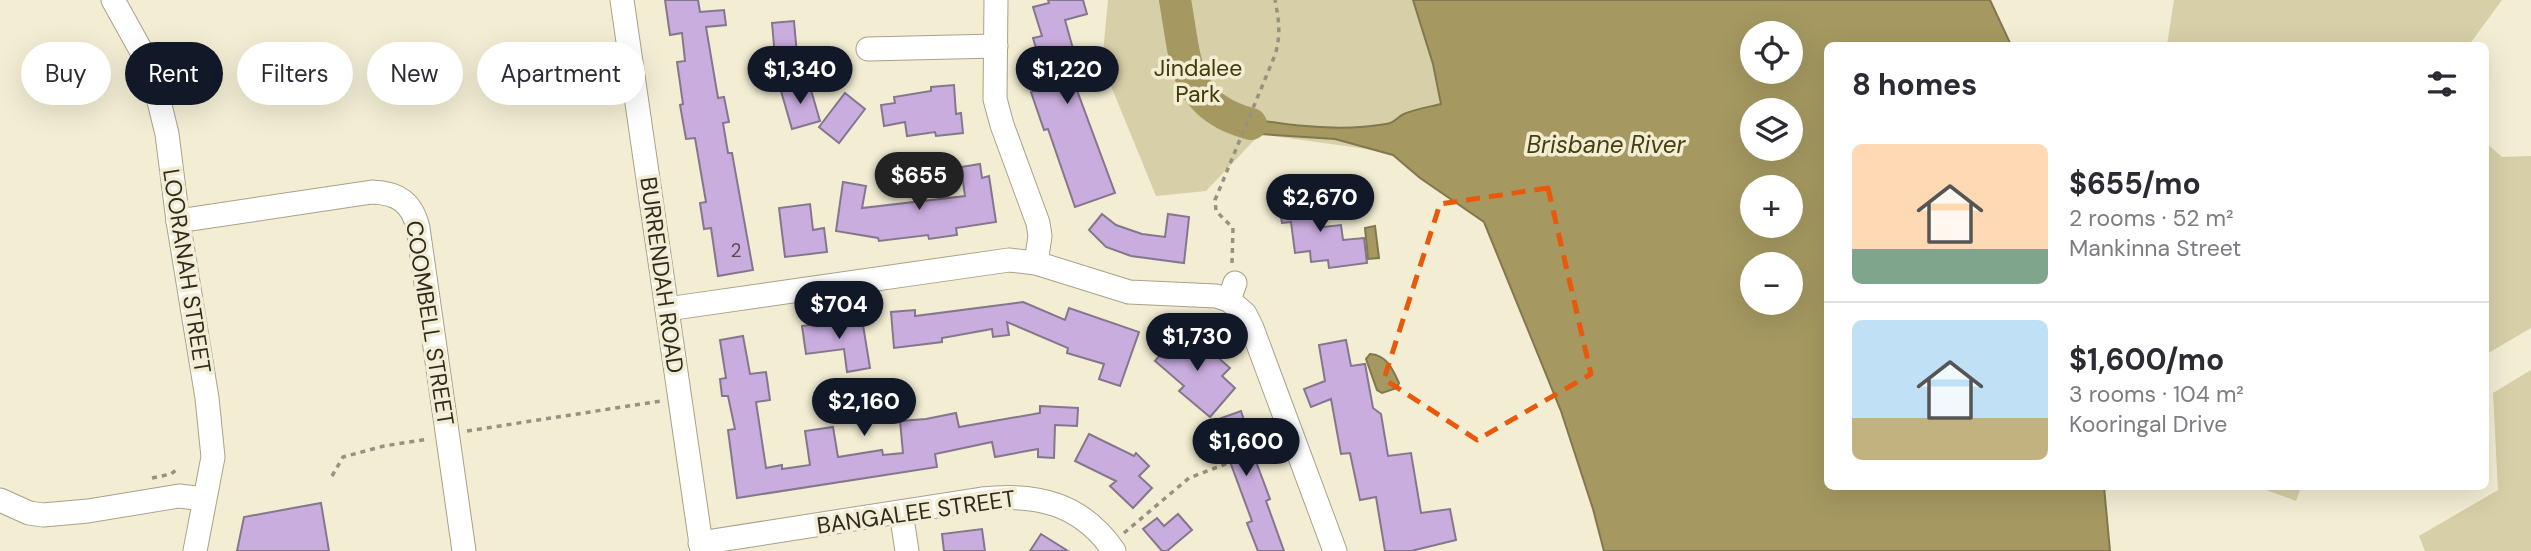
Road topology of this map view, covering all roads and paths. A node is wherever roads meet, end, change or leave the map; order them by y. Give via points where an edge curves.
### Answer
1 (113, 0) edge
2 (622, 0) edge
3 (996, 0) edge
4 (1275, 0) edge
5 (996, 46) junction
6 (868, 49) dead end
7 (178, 221) junction
8 (1036, 263) junction
9 (1232, 291) junction
10 (667, 309) junction
11 (680, 398) junction
12 (472, 430) dead end
13 (432, 439) dead end
14 (1294, 440) junction
15 (176, 470) dead end
16 (332, 476) dead end
17 (141, 481) dead end
18 (204, 499) junction
19 (0, 500) edge
20 (901, 512) junction
21 (701, 547) edge
22 (1112, 548) edge
23 (195, 551) edge
24 (464, 551) edge
25 (906, 551) edge
26 (1335, 551) edge

1 - 7 street, LOORANAH STREET via 143,54 157,93
2 - 10 street, BURRENDAH ROAD
3 - 5 street
4 - 9 path via 1280,41 1215,200 1216,211 1230,222 1235,234
5 - 6 street
5 - 8 street via 995,99 1038,223
7 - 18 street, LOORANAH STREET via 213,457
7 - 24 street, COOMBELL STREET via 372,192 388,193 407,203 418,228
8 - 9 street via 1129,292 1216,296
8 - 10 street via 997,261
9 - 14 street via 1249,320
10 - 11 street, BURRENDAH ROAD
11 - 12 path
11 - 21 street, BURRENDAH ROAD
13 - 16 path via 343,457
14 - 22 path via 1189,478
14 - 26 street
15 - 17 path
18 - 19 street via 179,496 43,515
18 - 23 street, LOORANAH STREET
20 - 21 street, BANGALEE STREET
20 - 22 street, BANGALEE STREET via 996,498 1035,498 1081,517
20 - 25 street

